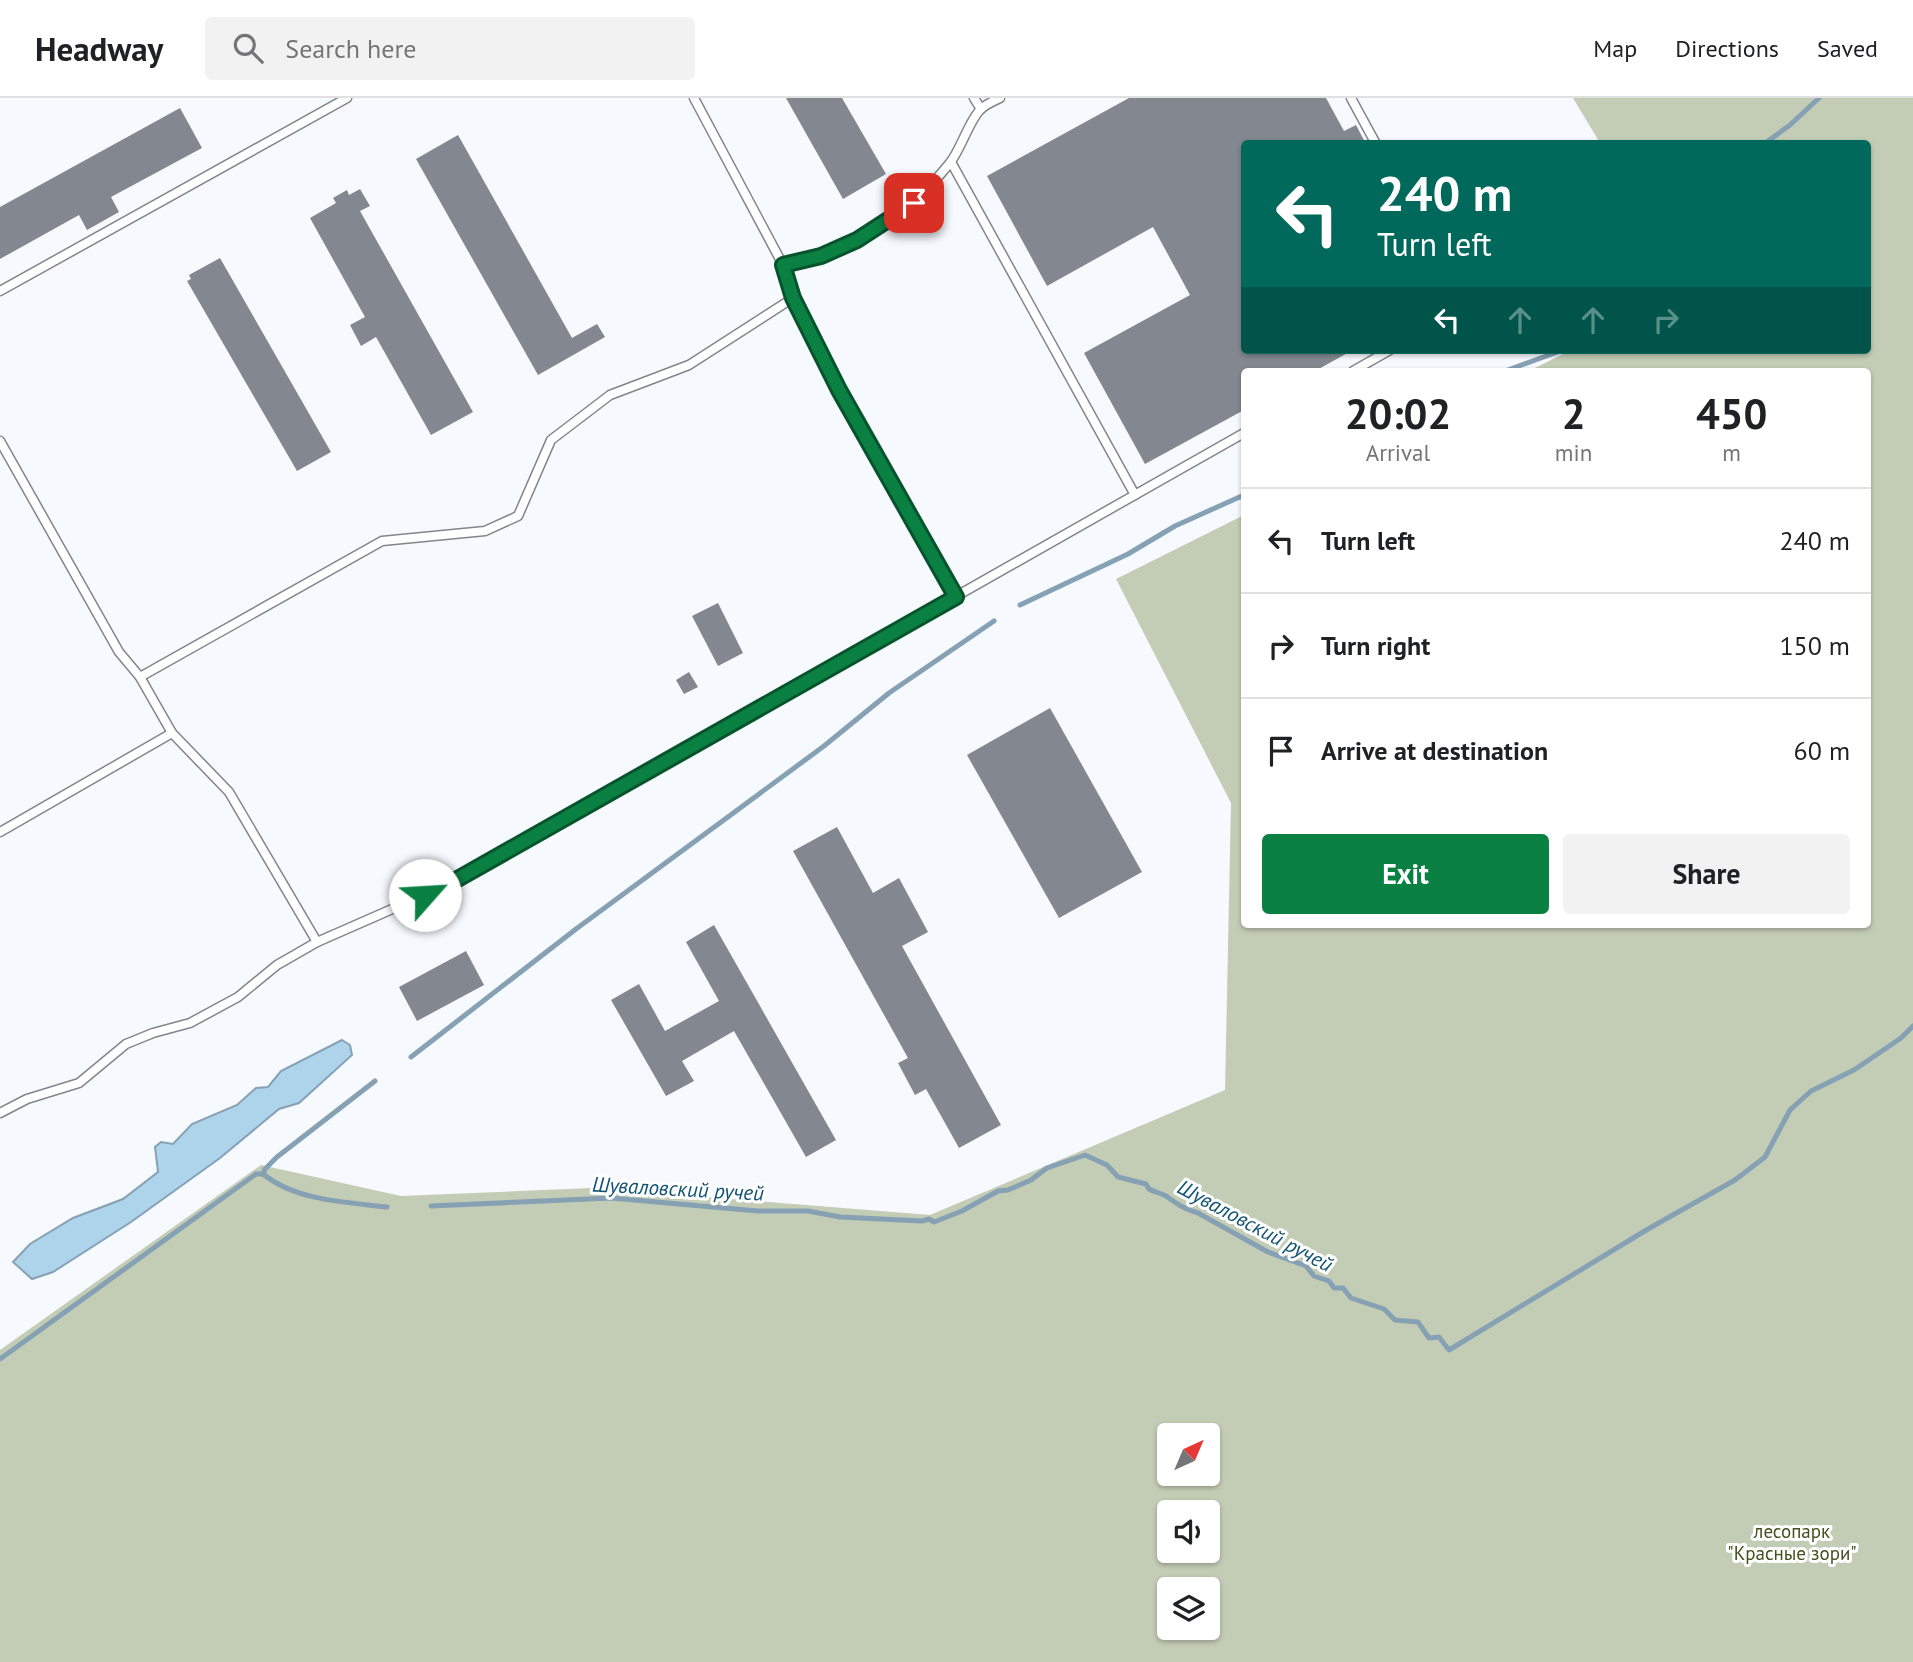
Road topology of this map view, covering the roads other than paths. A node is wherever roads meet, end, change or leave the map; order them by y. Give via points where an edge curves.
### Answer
1 (347, 98) edge
2 (694, 98) edge
3 (974, 98) edge
4 (1000, 98) edge
5 (1351, 98) edge
6 (981, 109) junction
7 (1374, 140) edge
8 (951, 162) junction
9 (783, 265) junction
10 (0, 290) edge
11 (793, 298) junction
12 (1383, 354) edge
13 (1358, 368) edge
14 (1241, 435) edge
15 (0, 441) edge
16 (1135, 495) junction
17 (956, 597) junction
18 (140, 677) junction
19 (172, 733) junction
20 (0, 832) edge
21 (317, 942) junction
22 (0, 1113) edge

1 - 10 lane
2 - 9 lane
3 - 6 lane
4 - 6 lane
5 - 7 lane
6 - 8 lane
8 - 9 lane via 914,203 857,240 821,256
8 - 16 lane
9 - 11 lane
11 - 17 lane via 839,390
11 - 18 lane via 689,365 610,395 551,440 518,516 485,531 382,541
12 - 13 lane
14 - 16 lane
15 - 18 lane via 120,652
16 - 17 lane
17 - 21 lane via 447,885
18 - 19 lane
19 - 20 lane
19 - 21 lane via 229,792
21 - 22 lane via 276,965 238,997 190,1023 126,1044 79,1083 27,1099

